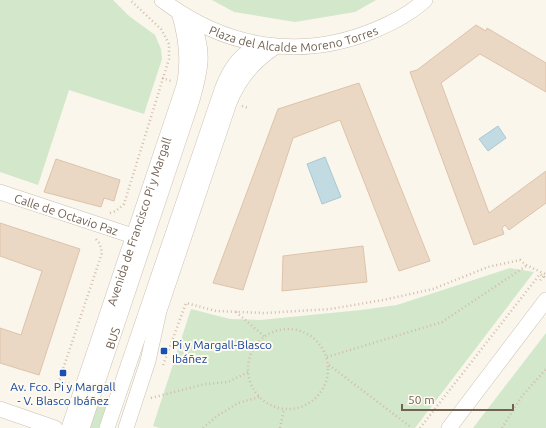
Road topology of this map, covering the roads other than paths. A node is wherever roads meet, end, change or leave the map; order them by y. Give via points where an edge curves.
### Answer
1 (162, 0) edge
2 (425, 0) edge
3 (185, 16) junction
4 (259, 45) junction
5 (275, 46) junction
6 (0, 192) edge
7 (133, 236) junction
8 (546, 300) edge
9 (0, 410) edge
10 (55, 428) edge
11 (69, 428) edge
12 (82, 428) edge
13 (107, 428) edge
14 (126, 428) edge
15 (449, 428) edge

1 - 3 street, Plaza del Alcalde Moreno Torres
2 - 5 street, Plaza del Alcalde Moreno Torres via 390,24 358,37 324,45
3 - 4 street, Plaza del Alcalde Moreno Torres via 231,38
3 - 7 street, Avenida de Francisco Pi y Margall via 187,73 184,86
3 - 12 street, BUS via 195,29 200,48 200,73
4 - 5 street, Plaza del Alcalde Moreno Torres
4 - 13 street, BUS via 241,57 223,87
5 - 14 street via 253,66 233,92 161,305 148,361
6 - 7 street, Calle de Octavio Paz
7 - 11 street, Avenida de Francisco Pi y Margall
8 - 15 street
9 - 10 street

